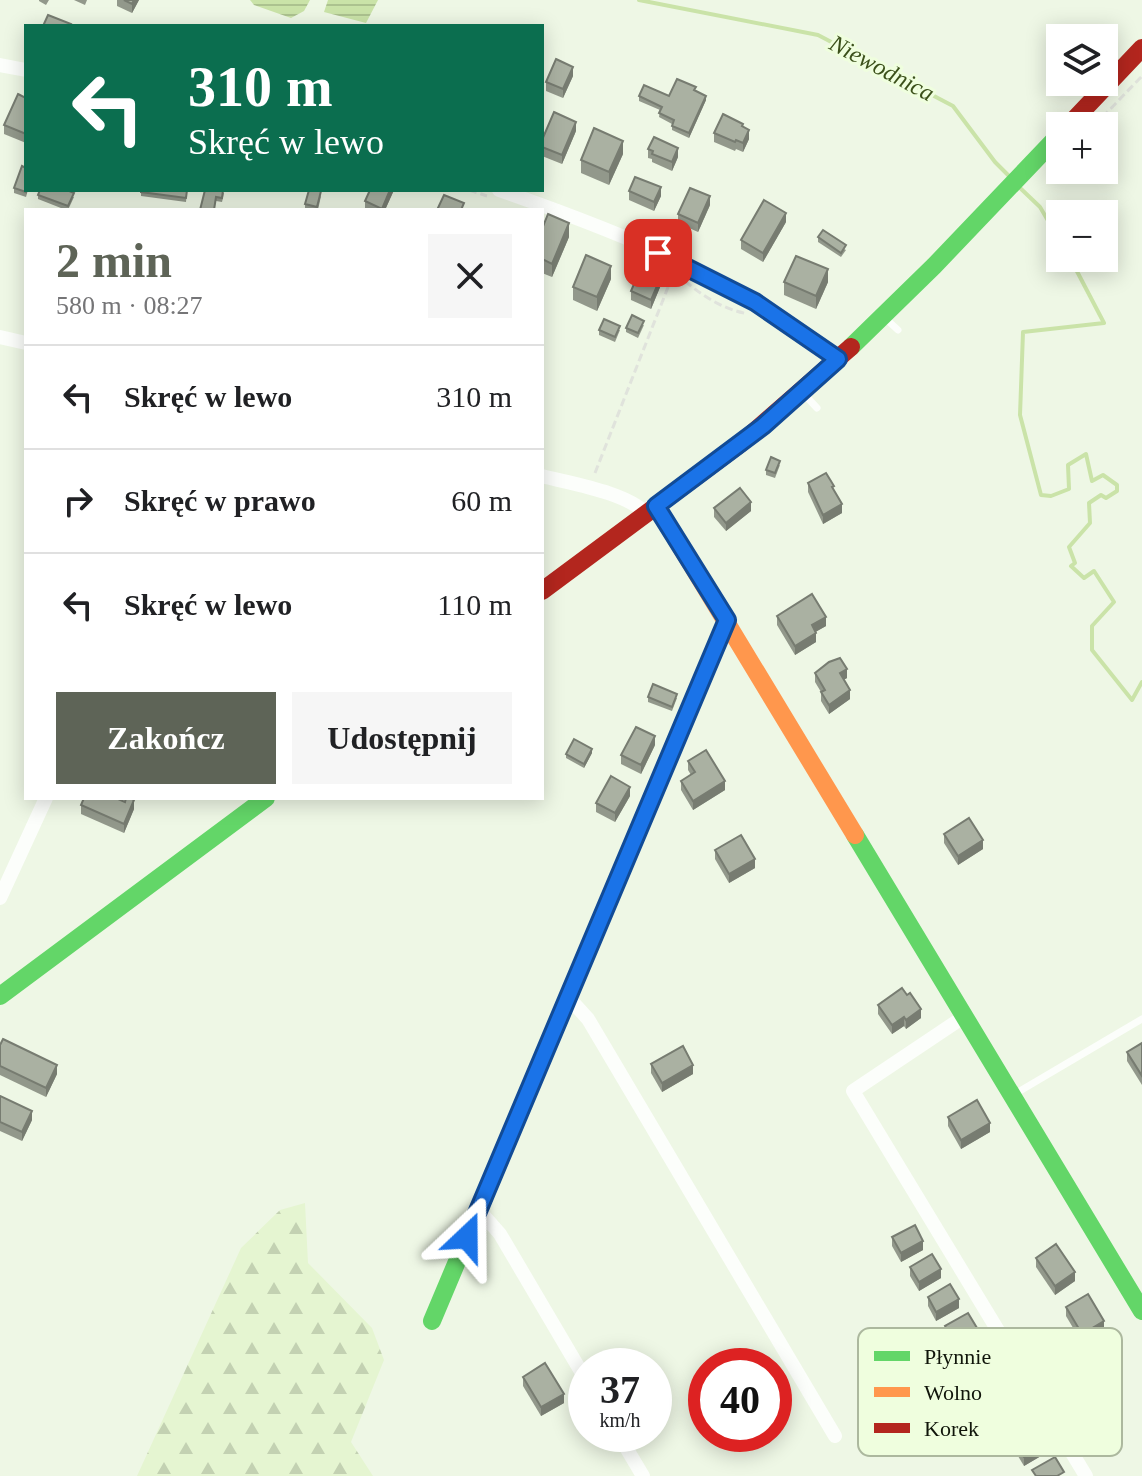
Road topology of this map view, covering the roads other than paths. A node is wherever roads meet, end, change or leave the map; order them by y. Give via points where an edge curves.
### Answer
1 (1142, 48) edge
2 (0, 65) edge
3 (24, 70) edge
4 (1081, 112) edge
5 (1046, 149) edge
6 (504, 192) edge
7 (882, 315) junction
8 (898, 330) dead end
9 (0, 337) edge
10 (24, 343) edge
11 (838, 359) junction
12 (802, 392) junction
13 (817, 408) dead end
14 (544, 477) edge
15 (652, 510) junction
16 (544, 590) edge
17 (727, 620) junction
18 (45, 800) edge
19 (263, 800) edge
20 (0, 898) edge
21 (0, 996) edge
22 (568, 997) junction
23 (965, 1016) junction
24 (1142, 1019) edge
25 (1013, 1096) junction
26 (478, 1209) junction
27 (1142, 1311) edge
28 (432, 1321) dead end
29 (996, 1328) edge
30 (568, 1349) edge
31 (835, 1436) dead end
32 (629, 1452) edge
33 (1074, 1456) edge
34 (643, 1476) edge
35 (1086, 1476) edge

1 - 4 street
2 - 3 street
5 - 7 street
6 - 11 street via 608,230 730,287
7 - 8 lane
7 - 11 street
9 - 10 street
11 - 12 street
12 - 13 lane
12 - 15 street
14 - 15 street
15 - 16 street
15 - 17 street
17 - 22 street
17 - 23 street
18 - 20 street
19 - 21 street
22 - 26 street
22 - 31 street via 588,1019
23 - 25 street
23 - 29 street via 853,1091
24 - 25 lane
25 - 27 street
26 - 28 street
26 - 30 street via 500,1234
32 - 34 street
33 - 35 street

